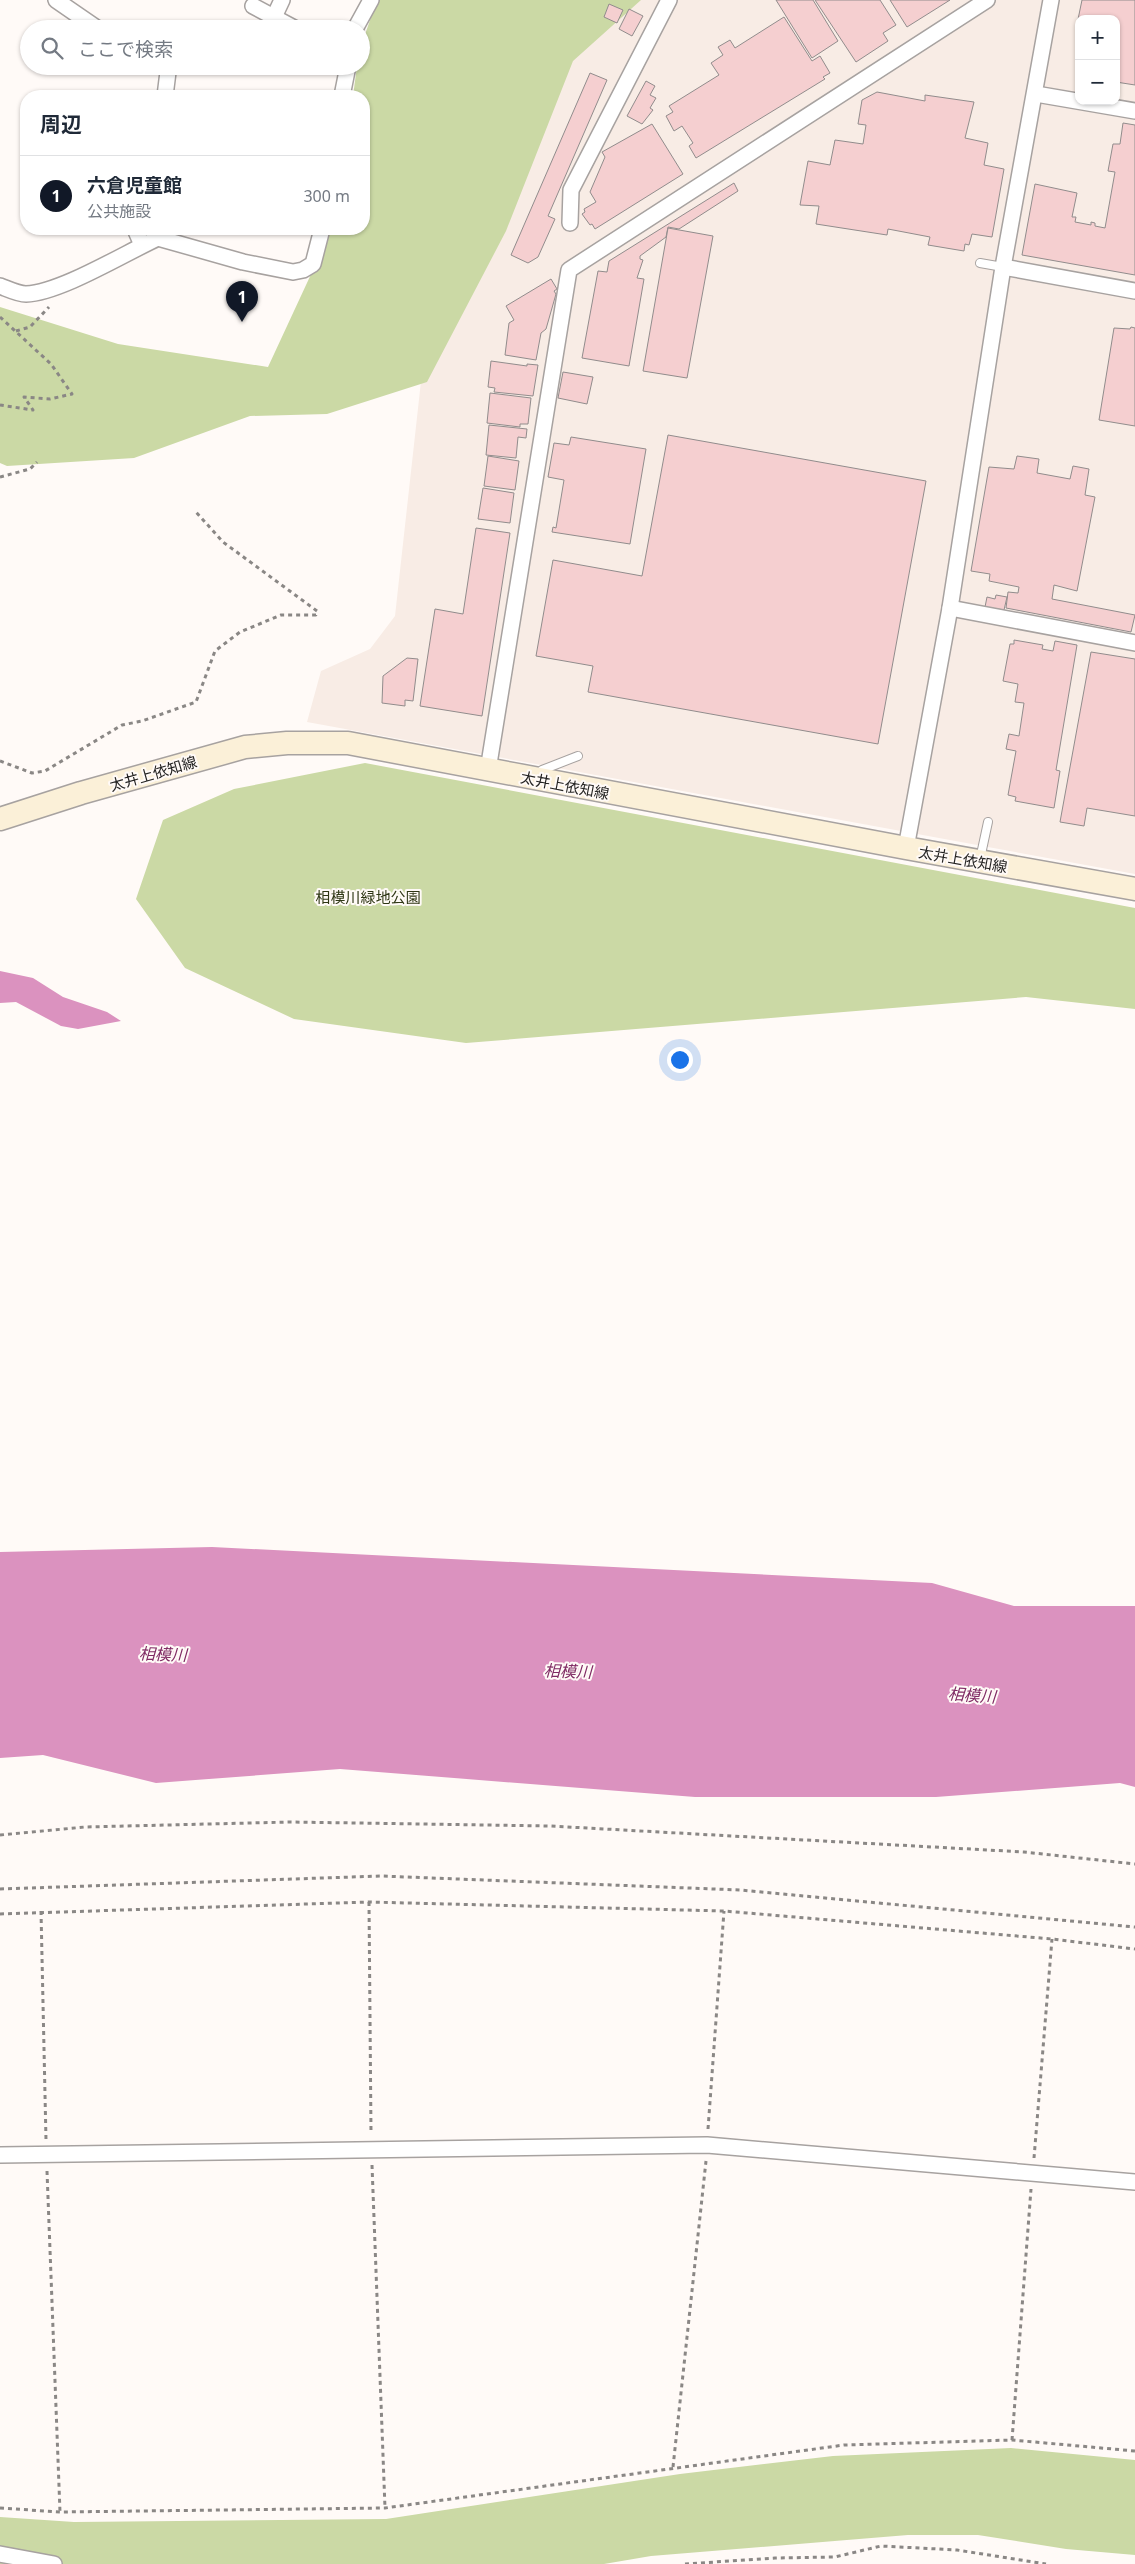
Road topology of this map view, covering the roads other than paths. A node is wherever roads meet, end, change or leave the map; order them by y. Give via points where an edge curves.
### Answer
1 (56, 0) edge
2 (282, 0) edge
3 (371, 0) edge
4 (669, 0) edge
5 (987, 0) edge
6 (1051, 0) edge
7 (253, 6) dead end
8 (274, 17) junction
9 (85, 20) edge
10 (280, 20) edge
11 (360, 20) edge
12 (168, 75) edge
13 (346, 75) edge
14 (166, 90) edge
15 (343, 90) edge
16 (1036, 94) junction
17 (1135, 111) edge
18 (570, 223) dead end
19 (137, 235) edge
20 (320, 235) edge
21 (142, 246) junction
22 (980, 263) dead end
23 (1004, 267) junction
24 (0, 286) edge
25 (1135, 291) edge
26 (950, 608) junction
27 (1135, 643) edge
28 (578, 756) dead end
29 (488, 770) junction
30 (536, 779) junction
31 (0, 819) edge
32 (988, 822) dead end
33 (906, 848) junction
34 (980, 862) junction
35 (1135, 889) edge
36 (0, 2156) edge
37 (1135, 2182) edge
38 (0, 2554) edge
39 (54, 2564) edge

1 - 9 street
2 - 8 street
3 - 11 street
4 - 18 street via 571,190
5 - 29 street via 568,270
6 - 16 street
7 - 8 street
8 - 10 street
12 - 14 street
13 - 15 street
16 - 17 street
16 - 23 street
19 - 21 street
20 - 21 street via 313,264 293,272 243,262 158,238
21 - 24 street via 105,266 40,293 23,294
22 - 23 lane
23 - 25 street
23 - 26 street
26 - 27 street
26 - 33 street
28 - 30 lane via 542,770
29 - 30 main road, 太井上依知線
29 - 31 main road, 太井上依知線 via 348,742 262,745 81,793
30 - 33 main road, 太井上依知線
32 - 34 lane
33 - 34 main road, 太井上依知線
34 - 35 main road, 太井上依知線
36 - 37 street via 707,2145
38 - 39 street

